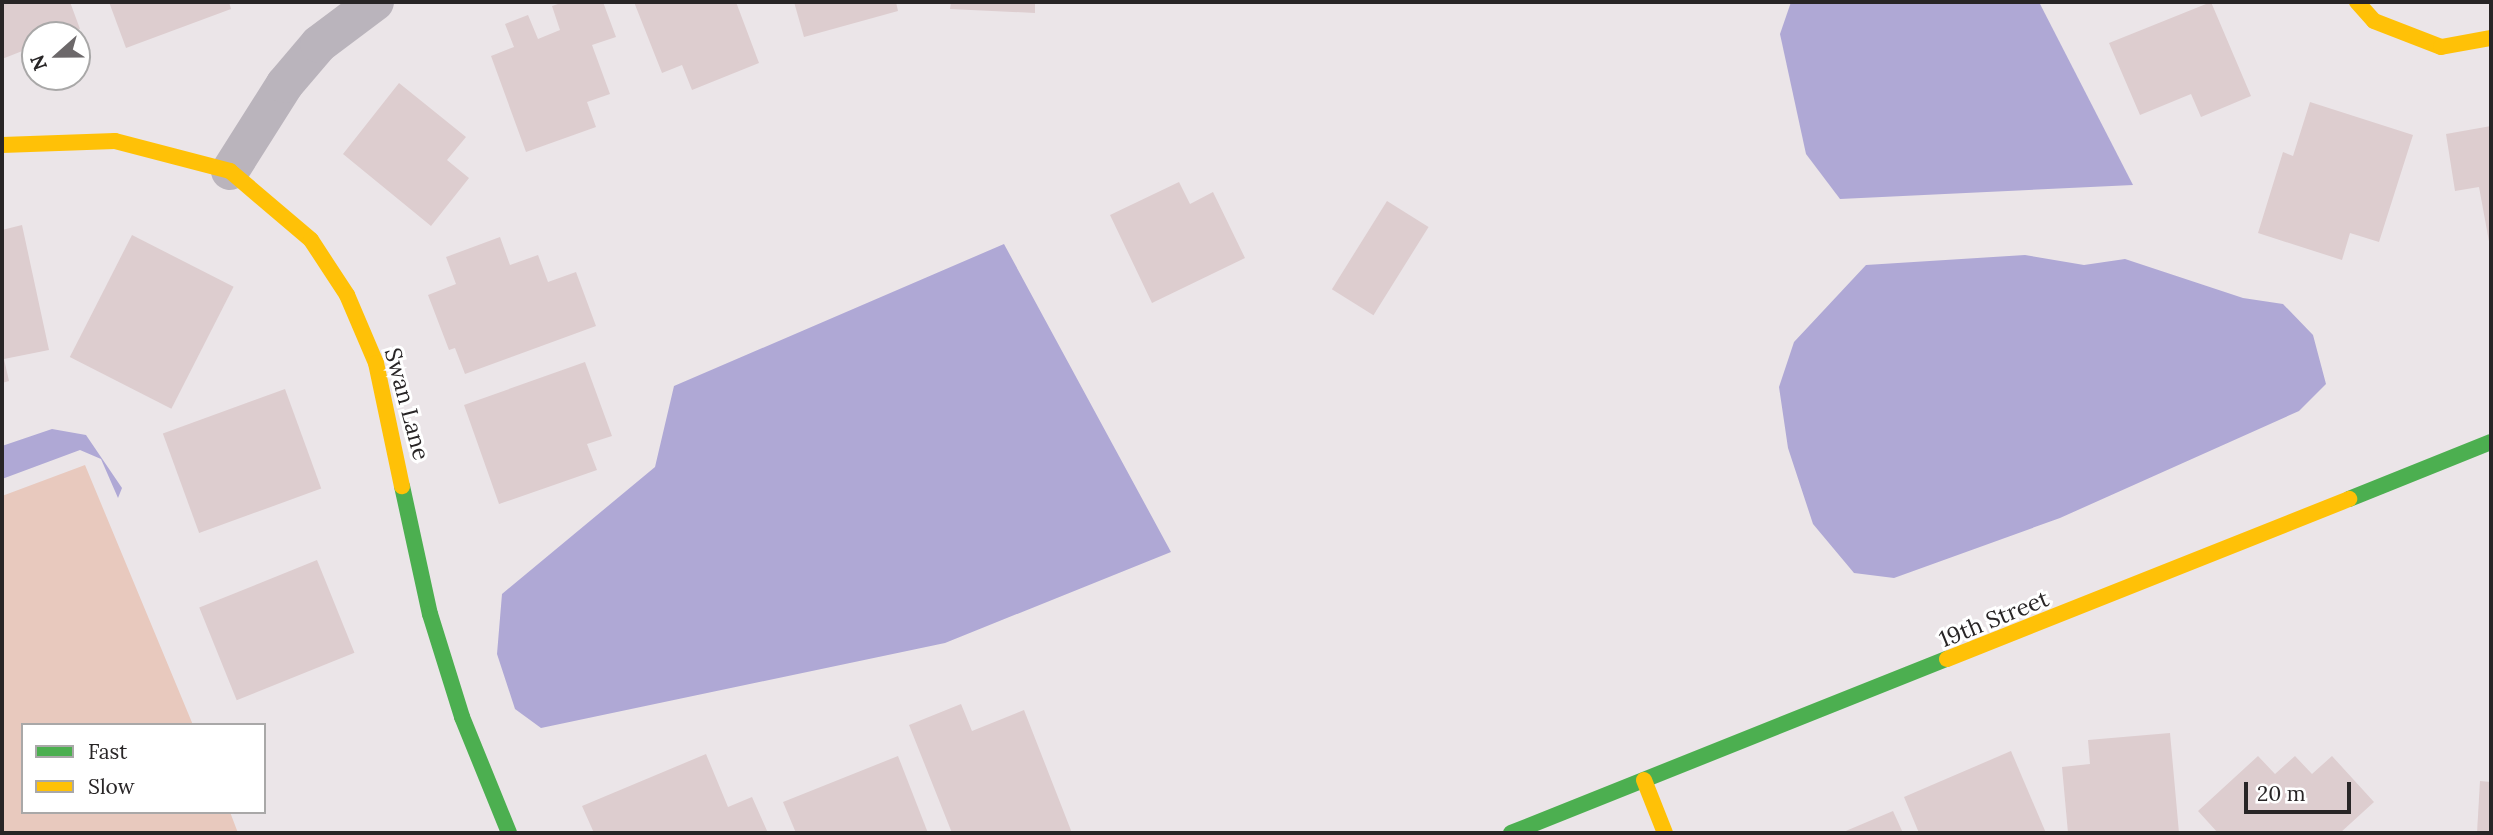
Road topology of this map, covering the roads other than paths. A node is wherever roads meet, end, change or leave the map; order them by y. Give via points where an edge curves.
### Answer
1 (375, 2) edge
2 (2357, 2) edge
3 (2491, 38) edge
4 (2, 145) edge
5 (230, 171) junction
6 (2491, 442) edge
7 (1644, 780) junction
8 (509, 833) edge
9 (1511, 833) edge
10 (1665, 833) edge

1 - 5 street via 319,44 285,84
2 - 3 street via 2374,21 2441,47
4 - 5 street, Swan Lane via 115,141
5 - 8 street, Swan Lane via 311,240 347,295 376,363 430,614 462,717
6 - 7 street, 19th Street
7 - 9 street, 19th Street
7 - 10 street

